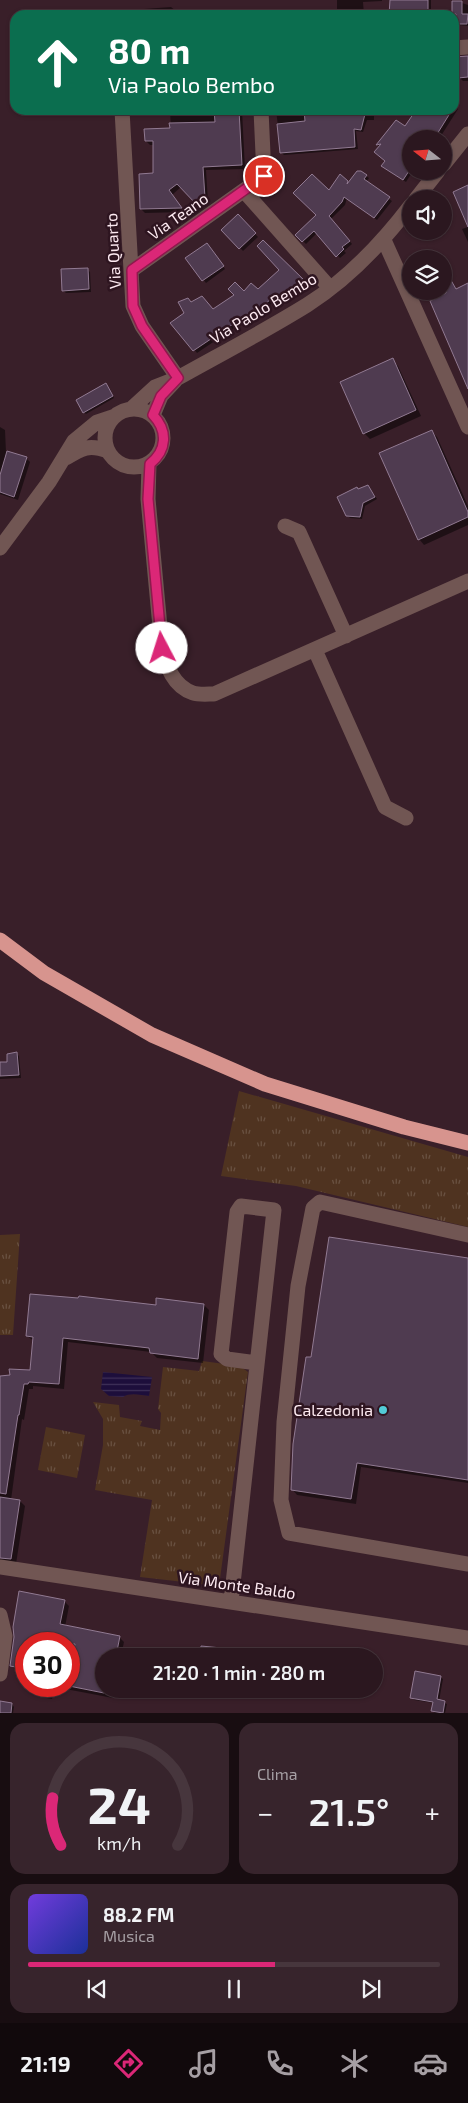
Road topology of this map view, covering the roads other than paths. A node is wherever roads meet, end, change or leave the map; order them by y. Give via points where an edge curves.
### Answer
1 (122, 115) edge
2 (262, 115) edge
3 (468, 134) edge
4 (452, 154) edge
5 (431, 180) edge
6 (423, 190) edge
7 (244, 191) junction
8 (402, 217) edge
9 (384, 240) junction
10 (132, 270) junction
11 (330, 288) junction
12 (178, 378) junction
13 (462, 398) edge
14 (131, 409) junction
15 (153, 415) junction
16 (115, 416) junction
17 (468, 427) edge
18 (108, 451) junction
19 (64, 459) junction
20 (150, 464) junction
21 (131, 468) junction
22 (148, 499) junction
23 (286, 526) dead end
24 (0, 548) edge
25 (468, 581) edge
26 (346, 636) junction
27 (314, 650) junction
28 (406, 818) dead end
29 (0, 940) edge
30 (468, 1143) edge
31 (468, 1235) edge
32 (257, 1363) junction
33 (468, 1564) edge
34 (0, 1567) edge
35 (231, 1602) junction
36 (0, 1614) edge
37 (468, 1638) edge
38 (0, 1667) edge

1 - 10 street, Via Quarto
2 - 7 street, Via Teano via 264,176
3 - 4 street
5 - 6 street
7 - 10 street, Via Teano
7 - 11 street
8 - 9 street, Via Paolo Bembo
9 - 11 street, Via Paolo Bembo
9 - 13 street
10 - 12 street, Via Quarto via 133,306 142,326
11 - 12 street, Via Paolo Bembo via 308,304
12 - 14 street, Via Paolo Bembo via 155,387
12 - 15 street, Via Paolo Bembo via 161,396
13 - 17 street
14 - 15 street
14 - 16 street, Via Paolo Bembo
15 - 20 street via 159,422 164,440 162,450
16 - 18 street via 105,436
16 - 19 street, Via Paolo Bembo via 97,422 74,442
18 - 19 street, Via Paolo Bembo via 96,446 81,448
18 - 21 street via 121,465
19 - 24 street, Via Paolo Bembo
20 - 21 street
20 - 22 street
21 - 22 street
22 - 27 street via 162,648 176,682 193,693 214,694
23 - 26 street via 299,532
25 - 26 street
26 - 27 street
27 - 28 street via 385,808
29 - 30 highway via 44,973 152,1035 256,1080 404,1127
31 - 33 street via 320,1202 312,1208 298,1286 284,1422 281,1488 289,1533
32 - 32 street via 274,1210 241,1206 237,1212 221,1354 227,1359
32 - 35 street
34 - 35 street, Via Monte Baldo
35 - 37 street, Via Monte Baldo
36 - 38 street via 5,1636

